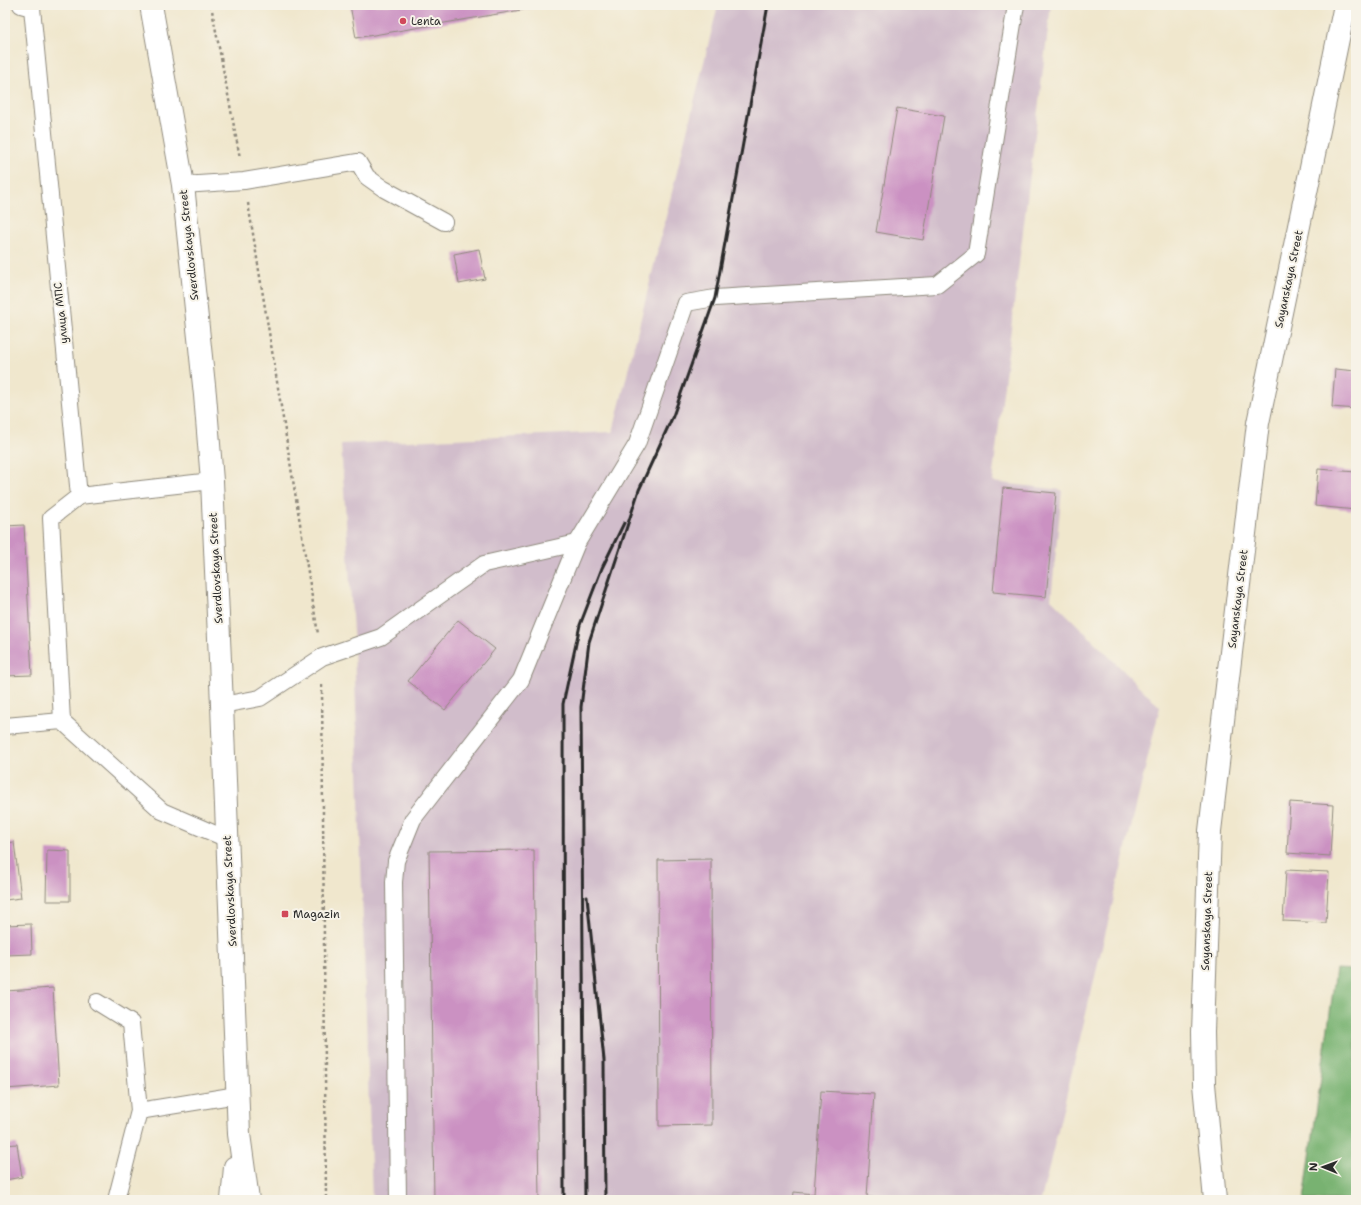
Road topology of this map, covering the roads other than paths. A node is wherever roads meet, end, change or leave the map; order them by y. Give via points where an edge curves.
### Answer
1 (21, 5) edge
2 (151, 5) edge
3 (1016, 5) edge
4 (1345, 5) edge
5 (183, 185) junction
6 (444, 222) dead end
7 (212, 481) junction
8 (79, 496) junction
9 (577, 543) junction
10 (222, 705) junction
11 (62, 722) junction
12 (5, 726) edge
13 (227, 839) junction
14 (97, 1002) dead end
15 (237, 1095) junction
16 (139, 1111) junction
17 (239, 1134) junction
18 (116, 1200) edge
19 (232, 1200) edge
20 (248, 1200) edge
21 (398, 1200) edge
22 (1215, 1200) edge

1 - 8 lane, улица МПС via 32,8
2 - 5 main road, Sverdlovskaya Street
3 - 9 lane via 976,254 937,286 714,298 686,303 637,444
4 - 22 main road, Sayanskaya Street via 1258,423 1210,831 1203,1032 1204,1084
5 - 6 lane via 244,181 358,162 367,177 384,189
5 - 7 main road, Sverdlovskaya Street
7 - 8 lane
7 - 10 main road, Sverdlovskaya Street
8 - 11 lane via 51,518
9 - 10 lane via 484,564 380,637 322,657 260,698
9 - 21 lane via 521,680 413,819 396,861 394,882
10 - 13 main road, Sverdlovskaya Street
11 - 12 lane
11 - 13 lane via 162,812
13 - 15 main road, Sverdlovskaya Street
14 - 16 lane via 131,1023
15 - 16 lane
15 - 17 main road, Sverdlovskaya Street
16 - 18 lane
17 - 19 main road, Sverdlovskaya Street
17 - 20 main road, Sverdlovskaya Street

